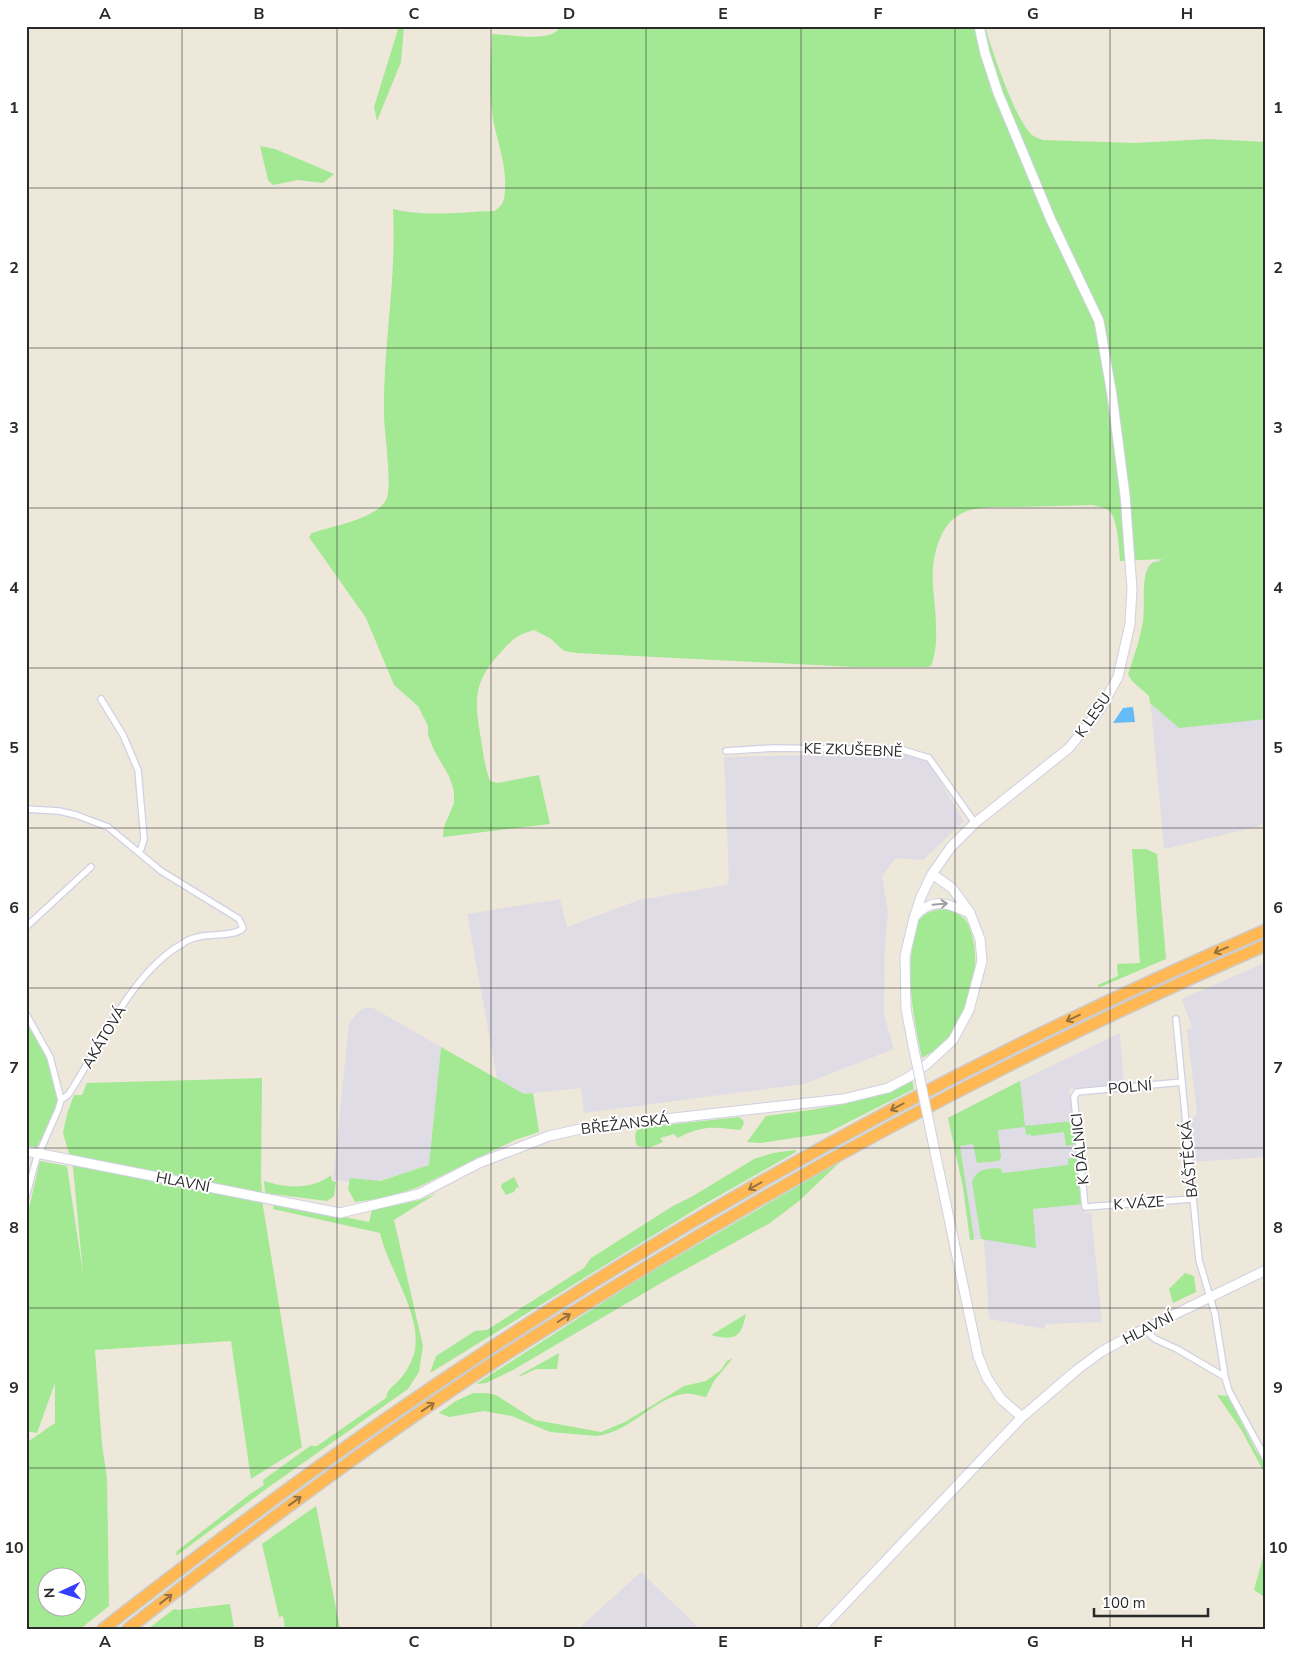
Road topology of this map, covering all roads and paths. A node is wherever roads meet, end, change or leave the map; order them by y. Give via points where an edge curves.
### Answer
1 (978, 26) edge
2 (101, 699) dead end
3 (726, 751) dead end
4 (26, 808) edge
5 (975, 823) junction
6 (138, 852) junction
7 (91, 867) dead end
8 (932, 874) junction
9 (970, 913) junction
10 (914, 918) junction
11 (26, 927) edge
12 (1266, 930) edge
13 (1266, 945) edge
14 (26, 1014) edge
15 (1176, 1019) dead end
16 (1182, 1082) junction
17 (1077, 1092) joint
18 (60, 1100) junction
19 (26, 1151) edge
20 (40, 1153) junction
21 (26, 1197) edge
22 (1193, 1198) junction
23 (1085, 1207) joint
24 (340, 1213) joint
25 (1266, 1270) edge
26 (1210, 1297) junction
27 (1144, 1329) junction
28 (1225, 1377) junction
29 (1022, 1417) junction
30 (1266, 1459) edge
31 (103, 1629) edge
32 (128, 1629) edge
33 (822, 1629) edge

1 - 5 street, K LESU via 998,93 1050,220 1098,321 1125,495 1132,589 1130,624 1118,677 1100,711 1069,748
2 - 6 street via 138,770 144,839
3 - 5 street, KE ZKUŠEBNĚ via 774,748 903,750 929,758
4 - 6 street via 59,811 108,827
5 - 8 street, K LESU via 951,847
6 - 18 street, AKÁTOVÁ via 161,871 240,918 243,928 238,932 202,936 182,943 148,973 129,995 68,1095
7 - 11 street
8 - 9 street, BŘEŽANSKÁ via 952,888
8 - 10 street
10 -> 9 street via 923,908 936,904 949,904
9 - 24 street, BŘEŽANSKÁ via 980,939 982,961 969,1010 953,1040 926,1064 888,1088 843,1099 585,1128 558,1134 479,1163 419,1194
10 - 29 street, bridge via 905,956 906,1009 978,1356 987,1378 1001,1398
12 -> 31 highway via 1024,1041 799,1160 703,1215 462,1366 358,1437
32 -> 13 highway via 260,1526 384,1437 470,1378 710,1227 1007,1066
14 - 18 street via 50,1057
15 - 16 street, BÁŠTĚCKÁ
16 - 17 street, POLNÍ
16 - 22 street, BÁŠTĚCKÁ
17 - 23 street, K DÁLNICI via 1074,1098
18 - 20 street
19 - 20 street, HLAVNÍ
20 - 21 street
20 - 24 street, HLAVNÍ
22 - 23 street, K VÁZE
22 - 26 street, BÁŠTĚCKÁ via 1199,1260
25 - 26 street, HLAVNÍ
26 - 27 street, HLAVNÍ
26 - 28 street, BÁŠTĚCKÁ
27 - 28 street via 1155,1339
27 - 29 street, HLAVNÍ via 1089,1360
28 - 30 street, BÁŠTĚCKÁ via 1235,1404
29 - 33 street, HLAVNÍ

